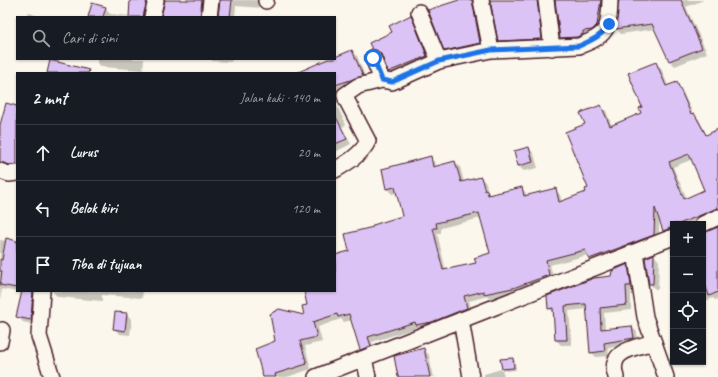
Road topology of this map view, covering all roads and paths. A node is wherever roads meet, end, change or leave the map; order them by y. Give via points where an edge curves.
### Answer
1 (156, 0) edge
2 (210, 0) edge
3 (481, 0) edge
4 (546, 0) edge
5 (610, 0) edge
6 (419, 12) dead end
7 (152, 16) edge
8 (209, 16) edge
9 (552, 48) junction
10 (491, 50) junction
11 (373, 58) dead end
12 (439, 61) junction
13 (382, 80) junction
14 (336, 169) edge
15 (0, 171) edge
16 (16, 173) edge
17 (718, 217) edge
18 (706, 223) edge
19 (670, 237) edge
20 (635, 252) junction
21 (42, 292) edge
22 (460, 320) junction
23 (654, 342) junction
24 (364, 358) junction
25 (52, 377) edge
26 (316, 377) edge
27 (368, 377) edge
28 (470, 377) edge
29 (616, 377) edge
30 (666, 377) edge

1 - 7 street
2 - 8 street
3 - 10 street
4 - 9 street
5 - 9 street via 609,24 602,33 592,41 579,46
6 - 12 street
9 - 10 street
10 - 12 street
11 - 13 street
12 - 13 street via 392,82
13 - 14 street via 358,86 346,95 368,141 366,146
15 - 16 street
17 - 18 street
19 - 20 street
20 - 22 street
20 - 23 street via 645,318
21 - 25 street via 39,336
22 - 24 street
22 - 28 street
23 - 29 street via 622,353 615,360
23 - 30 street
24 - 26 street
24 - 27 street

